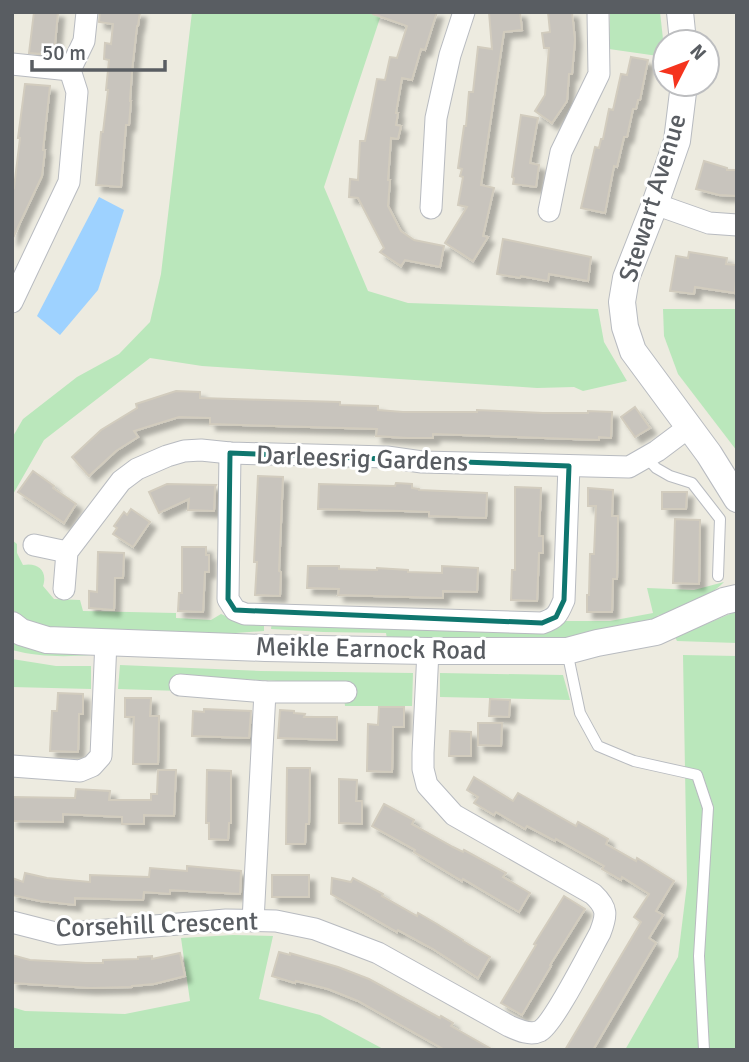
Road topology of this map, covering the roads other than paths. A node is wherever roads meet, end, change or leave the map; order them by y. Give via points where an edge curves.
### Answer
1 (87, 12) edge
2 (464, 12) edge
3 (597, 12) edge
4 (12, 64) edge
5 (70, 70) junction
6 (682, 98) edge
7 (655, 204) junction
8 (431, 208) dead end
9 (549, 211) dead end
10 (737, 225) edge
11 (12, 302) edge
12 (689, 427) junction
13 (230, 453) junction
14 (709, 454) junction
15 (646, 457) junction
16 (569, 466) junction
17 (737, 482) edge
18 (737, 499) edge
19 (34, 545) dead end
20 (67, 552) junction
21 (64, 589) dead end
22 (729, 590) edge
23 (12, 625) edge
24 (106, 642) junction
25 (428, 651) junction
26 (567, 651) junction
27 (180, 685) dead end
28 (265, 692) junction
29 (346, 692) dead end
30 (12, 766) edge
31 (253, 921) junction
32 (12, 922) edge
33 (704, 1050) edge

1 - 5 street via 84,41
2 - 8 street via 436,118
3 - 9 street via 599,74 561,152
4 - 5 street
5 - 11 street via 77,92 69,183
6 - 7 street, Stewart Avenue via 677,141
7 - 10 street via 701,221
7 - 12 street, Stewart Avenue via 626,278 622,302 625,327 633,351
12 - 14 street, Stewart Avenue
12 - 15 street, Darleesrig Gardens
13 - 16 street, Darleesrig Gardens
13 - 16 street via 228,599 235,610 245,614 550,620 565,600
13 - 20 street, Darleesrig Gardens via 184,452 137,469 121,481
14 - 17 street, Stewart Avenue
14 - 18 street, Stewart Avenue
15 - 16 street, Darleesrig Gardens via 629,467
15 - 22 lane via 670,476 692,483 720,519
19 - 20 street
20 - 21 street
22 - 26 street, Meikle Earnock Road via 656,632
23 - 24 street, Meikle Earnock Road via 47,640
24 - 25 street, Meikle Earnock Road
24 - 30 street via 101,756 80,771
25 - 26 street, Meikle Earnock Road
25 - 31 street, Corsehill Crescent via 423,761 428,785 454,815 593,894 605,911 600,933 551,1019 540,1031 525,1033 378,953 314,929
26 - 33 lane via 580,713 598,746 634,761 697,775 708,808 699,957
27 - 28 street
28 - 29 street
28 - 31 street
31 - 32 street, Corsehill Crescent via 212,920 59,934

